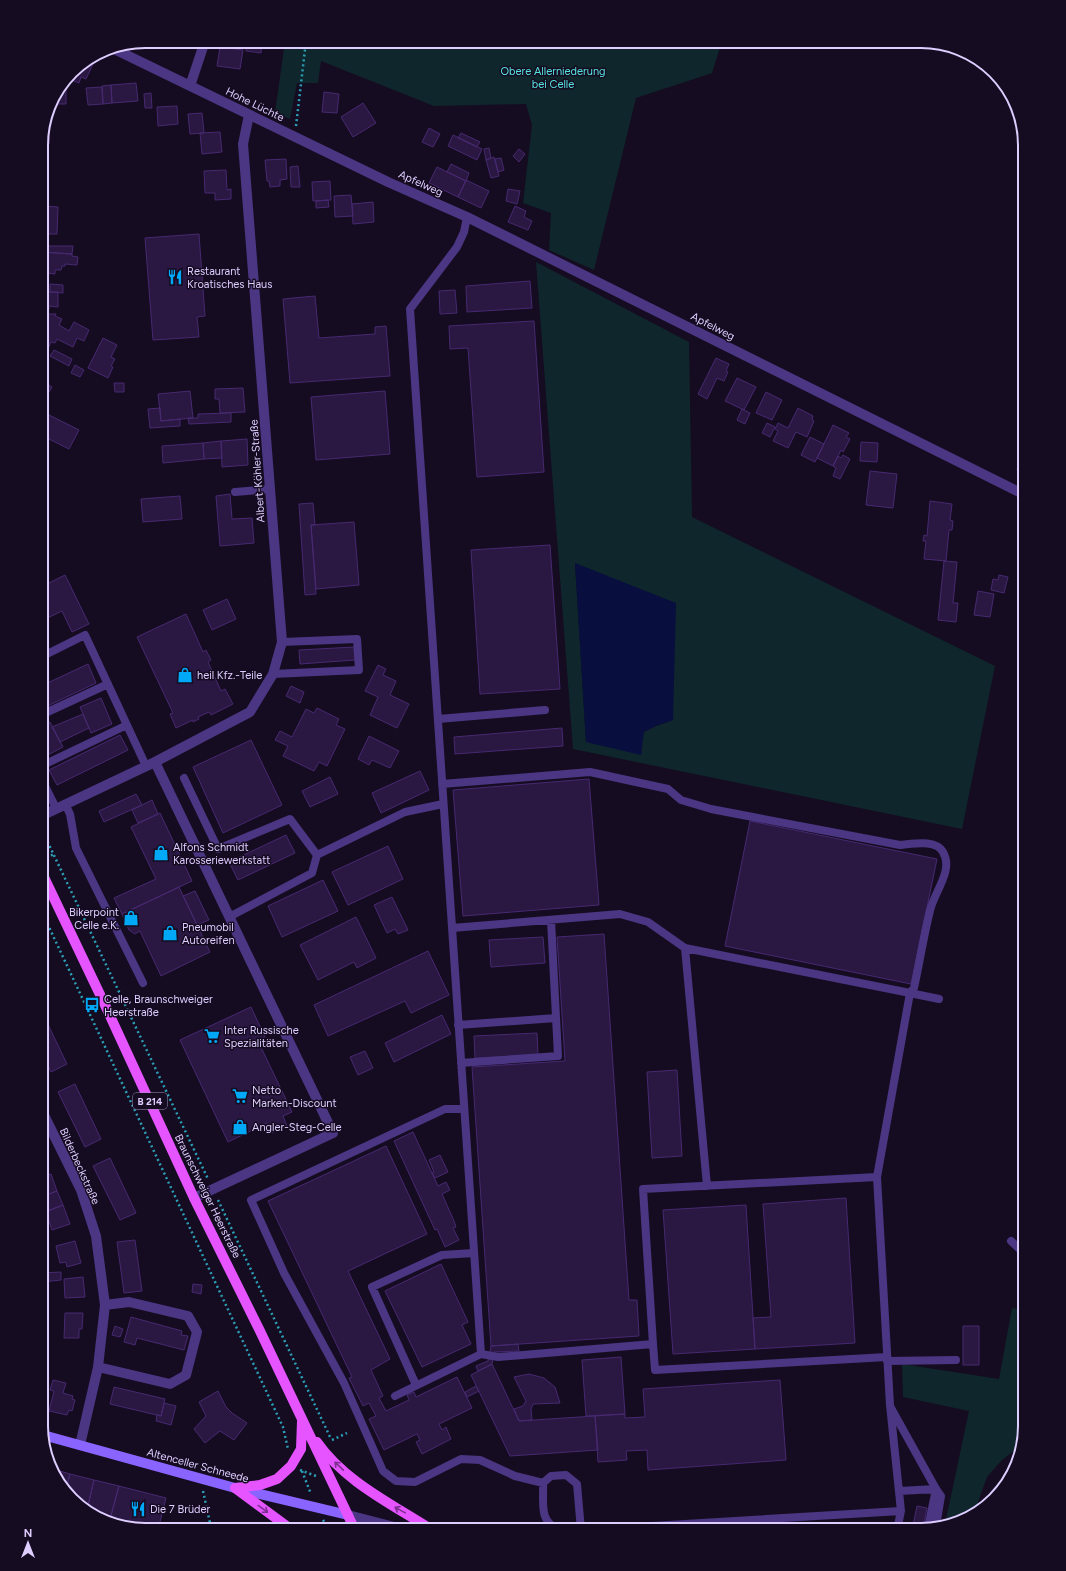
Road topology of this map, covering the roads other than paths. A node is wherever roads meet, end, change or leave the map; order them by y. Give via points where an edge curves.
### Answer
1 (203, 48) edge
2 (119, 52) edge
3 (190, 86) junction
4 (249, 115) junction
5 (388, 182) joint
6 (467, 217) junction
7 (270, 489) junction
8 (235, 492) dead end
9 (1018, 492) edge
10 (282, 642) junction
11 (48, 654) edge
12 (273, 674) junction
13 (108, 684) junction
14 (545, 710) dead end
15 (48, 712) edge
16 (438, 719) junction
17 (127, 725) junction
18 (48, 763) edge
19 (150, 764) junction
20 (184, 778) dead end
21 (442, 784) junction
22 (48, 788) edge
23 (443, 804) junction
24 (60, 806) junction
25 (48, 812) edge
26 (317, 855) junction
27 (48, 886) edge
28 (229, 917) junction
29 (551, 920) junction
30 (452, 928) junction
31 (685, 948) junction
32 (143, 983) dead end
33 (910, 993) junction
34 (938, 999) dead end
35 (556, 1018) junction
36 (458, 1026) junction
37 (461, 1063) junction
38 (464, 1109) junction
39 (48, 1123) edge
40 (877, 1176) junction
41 (707, 1186) junction
42 (194, 1198) junction
43 (1011, 1241) dead end
44 (1018, 1248) edge
45 (474, 1253) junction
46 (105, 1305) junction
47 (653, 1344) junction
48 (481, 1354) junction
49 (887, 1359) junction
50 (956, 1360) dead end
51 (98, 1367) junction
52 (416, 1385) junction
53 (395, 1396) dead end
54 (890, 1405) junction
55 (302, 1419) junction
56 (49, 1436) edge
57 (80, 1445) junction
58 (543, 1483) junction
59 (235, 1488) junction
60 (936, 1489) junction
61 (899, 1491) junction
62 (901, 1511) junction
63 (348, 1515) junction
64 (929, 1522) edge
65 (937, 1522) edge
66 (282, 1523) edge
67 (352, 1523) edge
68 (379, 1523) edge
69 (421, 1523) edge
70 (548, 1523) edge
71 (580, 1523) edge
72 (701, 1523) edge
73 (898, 1523) edge

1 - 3 street
2 - 3 street, Hohe Lüchte
3 - 4 street, Hohe Lüchte
4 - 5 street, Hohe Lüchte
4 - 7 street, Albert-Köhler-Straße via 244,144
5 - 6 street, Apfelweg
6 - 9 street, Apfelweg
6 - 16 lane via 457,247 410,309
7 - 8 lane
7 - 10 street, Albert-Köhler-Straße
10 - 12 street, Albert-Köhler-Straße
10 - 12 lane via 357,638 359,670
11 - 13 lane via 85,635
12 - 19 street, Albert-Köhler-Straße via 250,712
13 - 15 lane
13 - 17 lane
14 - 16 lane
16 - 21 lane
17 - 18 lane
17 - 19 lane
19 - 24 street, Albert-Köhler-Straße
19 - 28 street
20 - 26 lane via 218,849 290,819
21 - 23 lane
21 - 33 lane via 590,772 668,789 681,800 711,809 900,845 935,845 943,851 947,862 931,908 914,988
22 - 24 lane
23 - 26 lane via 404,812
23 - 30 lane
24 - 25 street, Albert-Köhler-Straße
24 - 32 lane via 70,814 76,848
26 - 28 lane via 312,874
27 - 42 main road, Braunschweiger Heerstraße / B 214
28 - 42 street via 333,1133
29 - 30 lane
29 - 31 lane via 620,914 648,922
29 - 35 lane
30 - 36 lane
31 - 33 lane
31 - 41 lane
33 - 34 lane
33 - 40 lane
35 - 36 lane
35 - 37 lane via 558,1056
36 - 37 lane
37 - 38 lane
38 - 45 lane
38 - 58 lane via 445,1109 251,1200 284,1273 344,1383 383,1471 396,1481 415,1482 461,1459 480,1460 516,1476
39 - 46 street, Bilderbeckstraße via 81,1190 96,1236
40 - 41 lane
40 - 49 lane
41 - 47 lane via 643,1189
42 - 55 main road, Braunschweiger Heerstraße / B 214
43 - 44 lane
45 - 48 lane
45 - 52 lane via 442,1255 372,1288
46 - 51 street, Bilderbeckstraße
46 - 51 street via 129,1302 188,1316 197,1332 186,1375 170,1384
47 - 48 lane via 498,1357
47 - 49 lane via 655,1370
48 - 52 lane
49 - 50 lane
49 - 54 lane
51 - 57 street, Bilderbeckstraße
52 - 53 lane
54 - 60 lane
54 - 61 lane
55 - 59 main road via 301,1449 291,1466 276,1479 260,1485
55 - 63 main road, Braunschweiger Heerstraße / B 214
69 -> 55 main road via 368,1491 341,1469 322,1450
56 - 57 main road, Altenceller Schneede
57 - 59 main road, Altenceller Schneede
58 - 70 lane via 544,1518
58 - 71 lane via 550,1476 566,1475 577,1484
59 - 63 main road, Altenceller Schneede
59 -> 66 main road
60 - 61 lane
60 - 64 lane
60 - 65 lane via 942,1496
61 - 62 lane
62 - 72 lane
62 - 73 lane
63 - 67 main road, Braunschweiger Heerstraße / B 214
63 - 68 street

